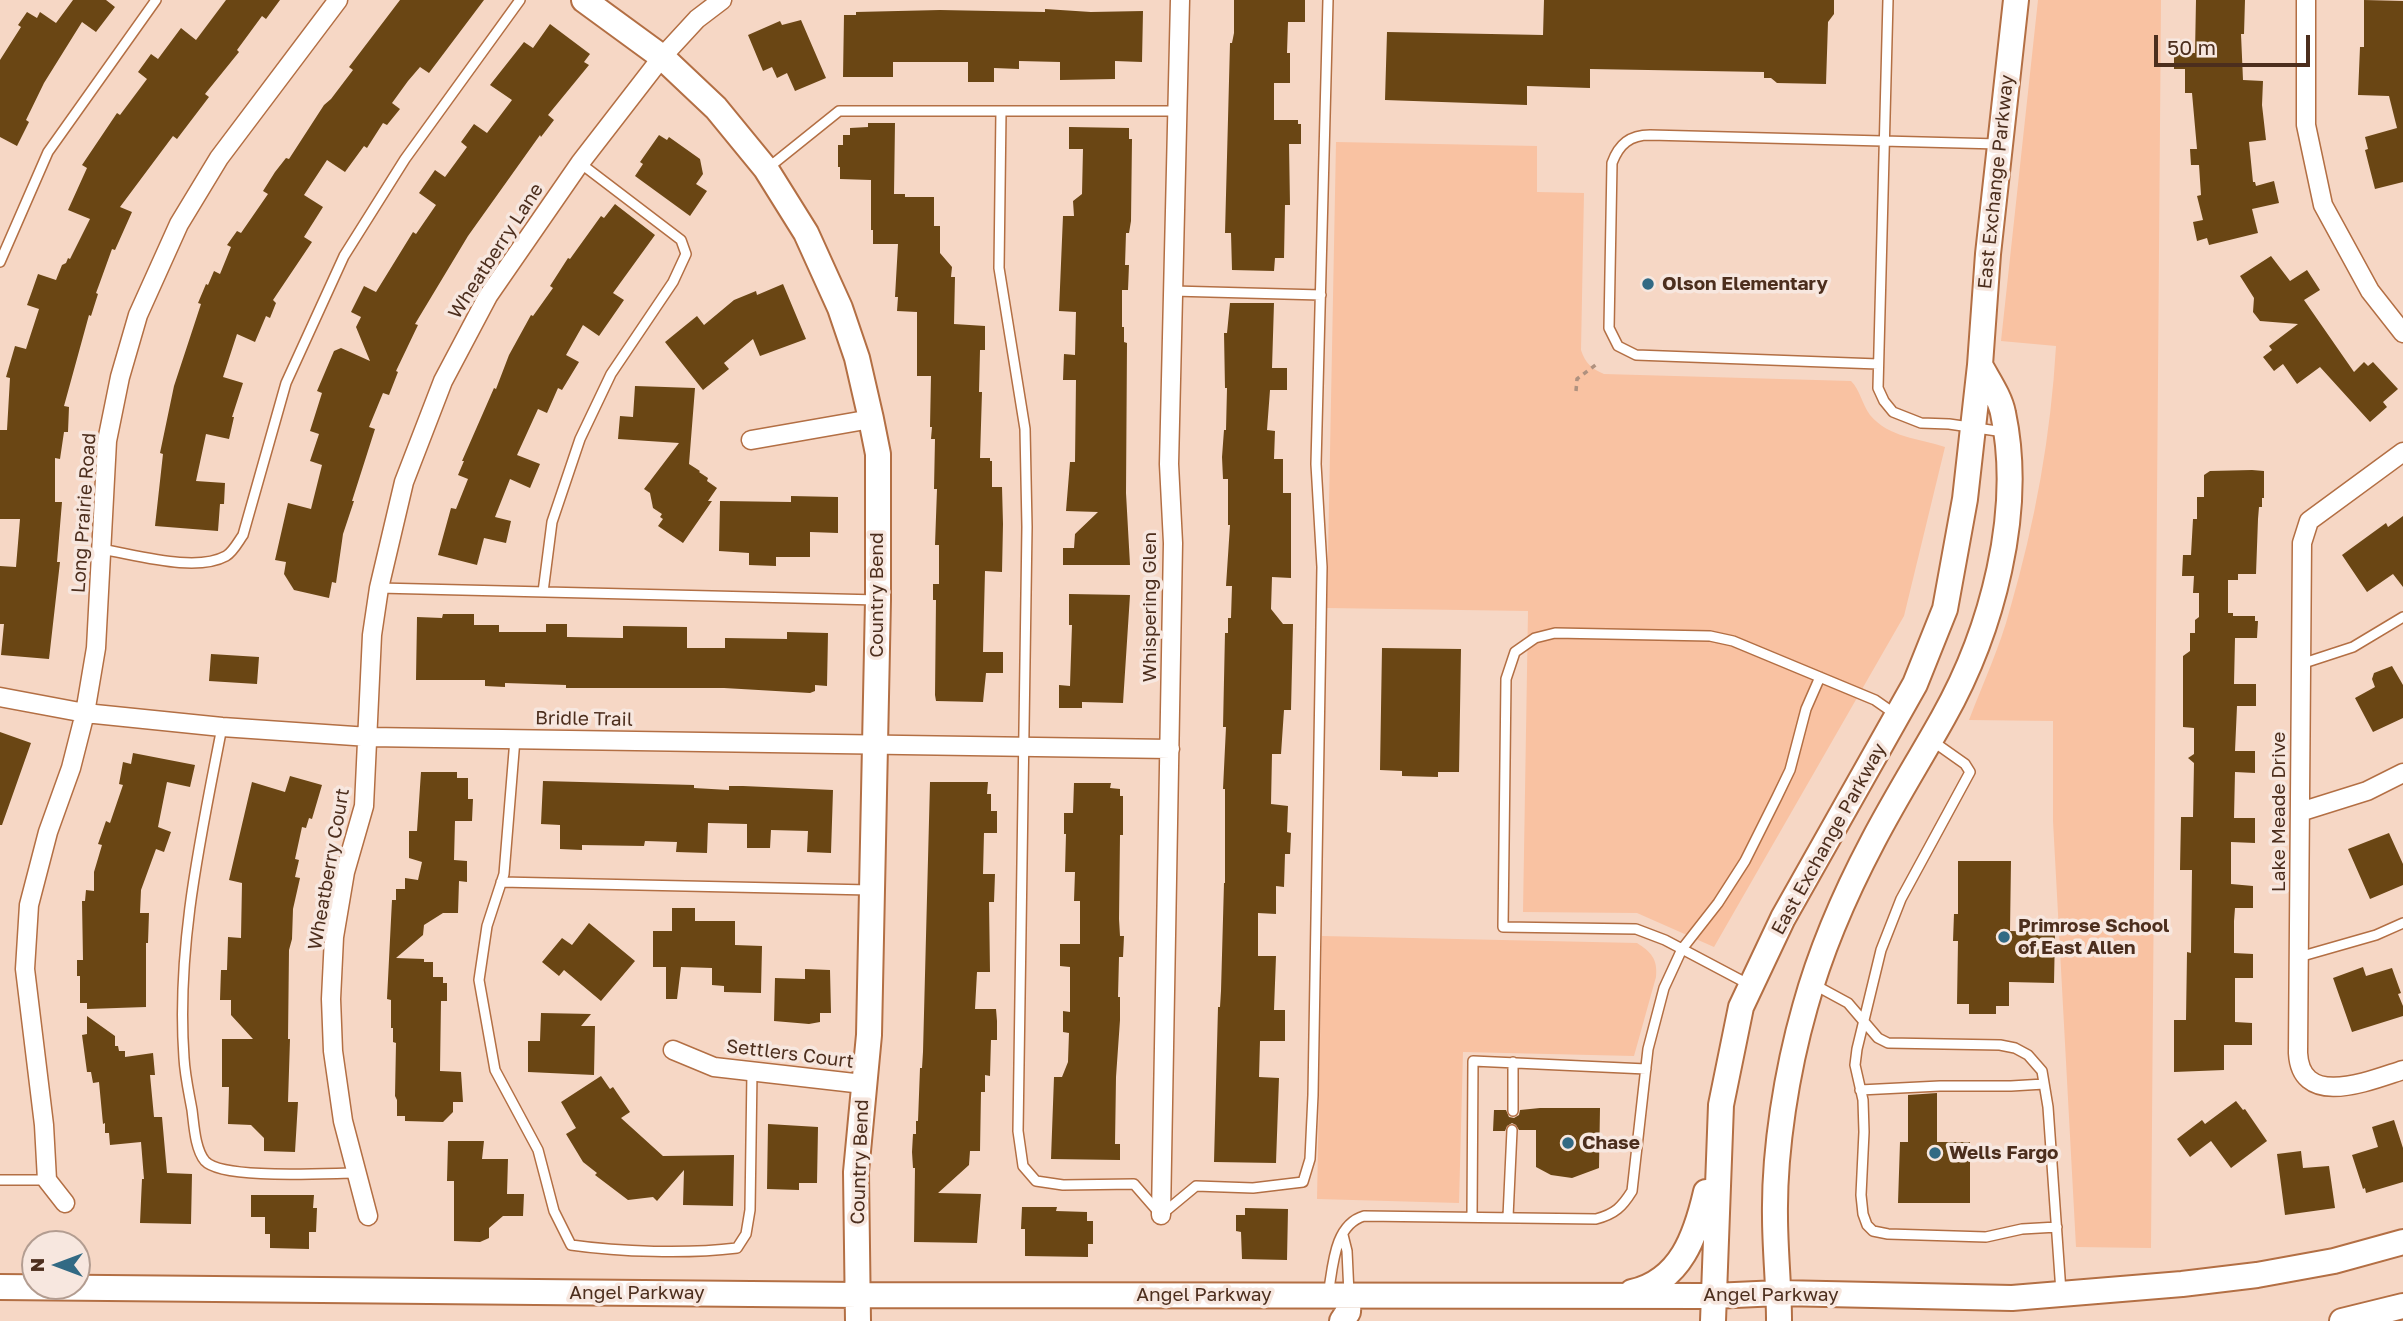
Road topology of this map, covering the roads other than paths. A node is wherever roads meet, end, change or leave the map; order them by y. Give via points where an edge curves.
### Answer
1 (156, 0) edge
2 (338, 0) edge
3 (520, 0) edge
4 (584, 0) edge
5 (722, 0) edge
6 (1180, 0) edge
7 (1328, 0) edge
8 (1888, 0) edge
9 (2016, 0) edge
10 (2306, 0) edge
11 (662, 57) junction
12 (1001, 111) junction
13 (1177, 111) junction
14 (1885, 140) junction
15 (2001, 144) junction
16 (580, 163) junction
17 (766, 169) junction
18 (0, 262) edge
19 (1173, 291) junction
20 (1321, 295) junction
21 (2403, 333) edge
22 (1878, 364) junction
23 (1980, 365) junction
24 (871, 419) junction
25 (1973, 427) junction
26 (2006, 432) junction
27 (751, 440) dead end
28 (2403, 452) edge
29 (100, 549) junction
30 (379, 588) junction
31 (543, 592) junction
32 (878, 600) junction
33 (2403, 617) edge
34 (2301, 664) junction
35 (1820, 677) junction
36 (0, 697) edge
37 (85, 713) junction
38 (1898, 716) junction
39 (222, 727) junction
40 (369, 737) junction
41 (515, 739) junction
42 (1930, 739) junction
43 (875, 745) junction
44 (1025, 747) junction
45 (1170, 749) junction
46 (2403, 773) edge
47 (2300, 812) junction
48 (501, 882) junction
49 (872, 890) junction
50 (2403, 923) edge
51 (1682, 949) junction
52 (2299, 957) junction
53 (1812, 984) junction
54 (1751, 985) junction
55 (1863, 1019) junction
56 (673, 1050) dead end
57 (1513, 1062) junction
58 (1646, 1069) junction
59 (2403, 1070) edge
60 (752, 1072) junction
61 (863, 1084) junction
62 (2044, 1084) junction
63 (1860, 1090) junction
64 (1721, 1105) junction
65 (1513, 1111) dead end
66 (1512, 1130) dead end
67 (356, 1174) junction
68 (0, 1180) edge
69 (47, 1180) junction
70 (65, 1203) dead end
71 (1161, 1215) junction
72 (368, 1216) dead end
73 (1472, 1217) junction
74 (1508, 1217) junction
75 (2057, 1227) junction
76 (1343, 1235) junction
77 (2403, 1242) edge
78 (0, 1287) edge
79 (1779, 1293) junction
80 (2061, 1294) junction
81 (858, 1295) junction
82 (1338, 1296) junction
83 (1615, 1296) junction
84 (1713, 1296) junction
85 (2403, 1306) edge
86 (859, 1321) edge
87 (1342, 1321) edge
88 (1713, 1321) edge
89 (1779, 1321) edge
90 (2342, 1321) edge

1 - 18 lane via 48,152
2 - 29 street, Long Prairie Road via 219,158 178,224 138,316 107,441
3 - 29 lane via 405,159 344,256 286,383 243,535 229,554 188,563
4 - 11 street, Country Bend
5 - 11 street, Wheatberry Lane
6 - 13 street, Whispering Glen
7 - 20 lane
8 - 14 lane
9 - 15 street, East Exchange Parkway
10 - 21 street via 2306,125 2323,205 2370,291
11 - 16 street, Wheatberry Lane
11 - 17 street, Country Bend via 716,108
12 - 13 lane
12 - 17 lane via 839,111
12 - 44 lane via 999,268 1025,429
13 - 19 street, Whispering Glen
14 - 15 lane
14 - 22 lane
14 - 22 lane via 1640,135 1622,144 1612,163 1609,328 1618,346 1636,355
15 - 23 street, East Exchange Parkway
16 - 30 street, Wheatberry Lane via 488,296 443,381 404,482
16 - 31 lane via 681,240 686,254 673,282 611,374 580,439 552,523
17 - 24 street, Country Bend via 806,233 840,308
19 - 20 lane
19 - 45 street, Whispering Glen
20 - 71 lane via 1316,464 1321,581 1310,1159 1303,1182 1253,1188 1196,1186
22 - 25 lane via 1878,388 1893,412 1921,423
23 - 25 street, East Exchange Parkway
23 - 26 street, East Exchange Parkway via 2003,410
24 - 27 street
24 - 32 street, Country Bend via 878,454
25 - 26 lane
25 - 38 street, East Exchange Parkway via 1945,609 1916,684
26 - 42 street, East Exchange Parkway via 2010,499 1995,590 1963,676
28 - 34 street, Lake Meade Drive via 2309,521 2302,543
29 - 37 street, Long Prairie Road via 96,648
30 - 31 lane
30 - 40 street, Wheatberry Lane via 372,635
31 - 32 lane
32 - 43 street, Country Bend
33 - 34 lane via 2353,648
34 - 47 street, Lake Meade Drive
35 - 38 lane via 1875,700
35 - 51 lane via 1777,797 1745,860
35 - 51 lane via 1710,636 1555,633 1535,638 1515,652 1506,679 1503,927 1636,929
36 - 37 street, Bridle Trail
37 - 39 street, Bridle Trail
37 - 69 street, Long Prairie Road via 29,905 25,969
38 - 42 street
38 - 54 street, East Exchange Parkway via 1783,918
39 - 40 street, Bridle Trail
39 - 67 lane via 188,913 184,1059 197,1140 205,1161 217,1169 245,1174
40 - 41 street, Bridle Trail
40 - 67 street, Wheatberry Court via 365,806 343,885 334,937 331,999 343,1121
41 - 43 street, Bridle Trail
41 - 48 lane
42 - 53 street, East Exchange Parkway via 1872,842 1834,921
42 - 55 lane via 1970,772 1900,899
43 - 44 street, Bridle Trail
43 - 49 street, Country Bend
44 - 45 street, Bridle Trail
44 - 71 lane via 1018,1131 1023,1166 1036,1181 1134,1184
45 - 71 street, Whispering Glen
46 - 47 street via 2367,791
47 - 52 street, Lake Meade Drive
48 - 49 lane
48 - 60 lane via 487,926 479,980 495,1070 538,1150 554,1211 570,1245 737,1248 746,1234 750,1210
49 - 61 street, Country Bend via 869,1035
50 - 52 lane
51 - 54 lane
51 - 58 lane via 1664,988
52 - 59 street, Lake Meade Drive via 2299,1062 2308,1079 2333,1088
53 - 55 lane via 1848,1003
53 - 79 street, East Exchange Parkway via 1794,1051 1781,1135 1775,1213
54 - 64 street, East Exchange Parkway via 1741,1007
55 - 62 lane via 1888,1043 2015,1048 2042,1071
55 - 63 lane via 1856,1065
56 - 60 street, Settlers Court via 714,1067
57 - 58 lane
57 - 65 lane
57 - 73 lane via 1473,1061
58 - 74 lane via 1632,1191 1623,1206 1596,1219
60 - 61 street, Settlers Court
61 - 81 street, Country Bend via 856,1172
62 - 63 lane
62 - 75 lane
63 - 75 lane via 1864,1132 1861,1195 1863,1214 1873,1231 1986,1237
64 - 83 street via 1700,1221 1691,1244 1660,1279
64 - 84 street, East Exchange Parkway
66 - 74 lane
67 - 72 street, Wheatberry Court
68 - 69 lane
69 - 70 street
73 - 74 lane
73 - 76 lane via 1364,1216 1351,1222
75 - 80 lane
76 - 82 lane via 1347,1251
76 - 82 lane via 1336,1248
77 - 80 street, Angel Parkway via 2257,1275
78 - 81 street, Angel Parkway
79 - 80 street, Angel Parkway via 2012,1298
79 - 84 street, Angel Parkway
79 - 89 street, East Exchange Parkway
81 - 82 street, Angel Parkway
81 - 86 street, Country Bend
82 - 83 street, Angel Parkway
82 - 87 street via 1348,1312
83 - 84 street, Angel Parkway
84 - 88 street, East Exchange Parkway
85 - 90 street

